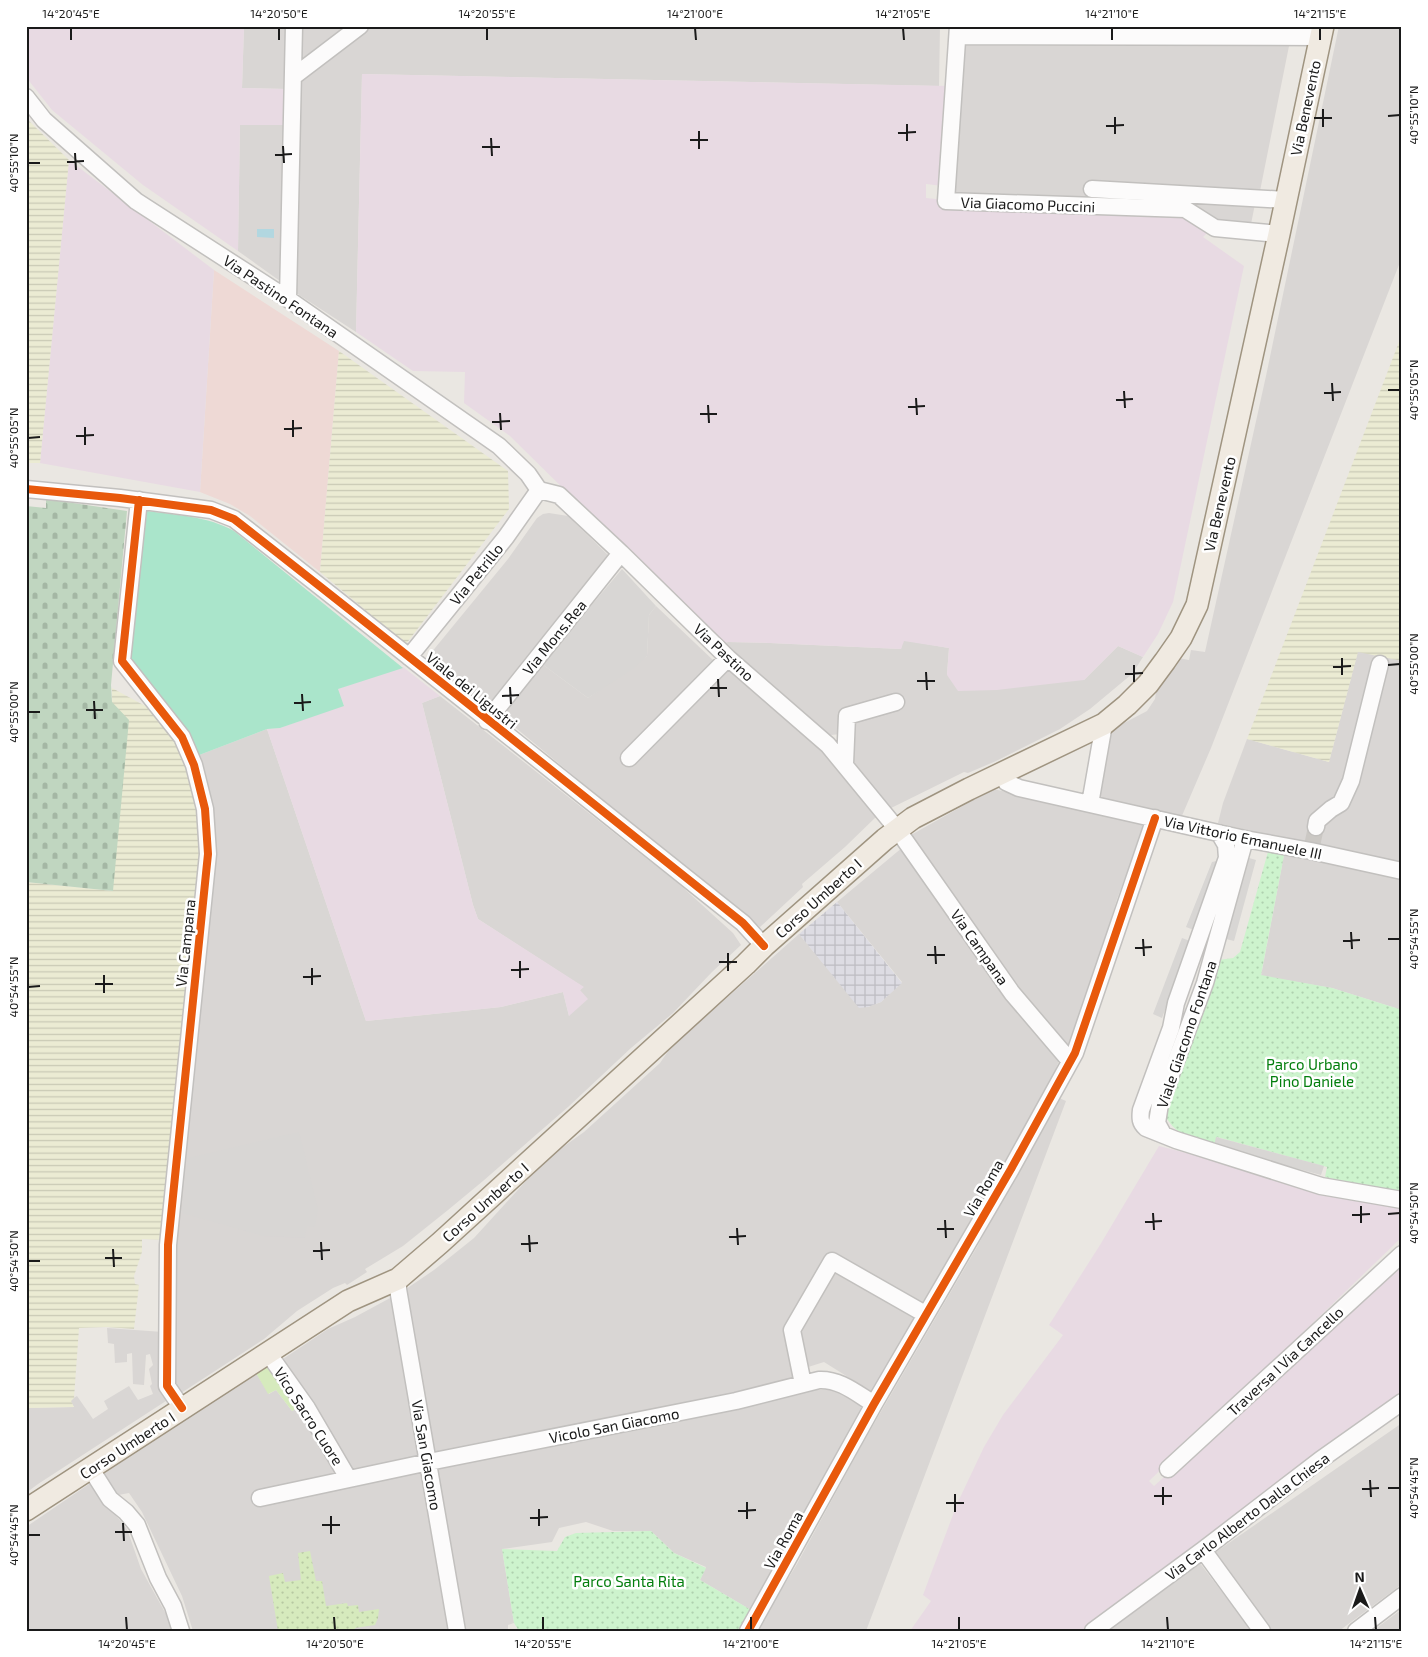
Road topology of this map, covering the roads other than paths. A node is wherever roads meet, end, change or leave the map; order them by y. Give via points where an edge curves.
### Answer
1 (294, 26) edge
2 (360, 26) edge
3 (958, 31) edge
4 (1322, 31) edge
5 (293, 77) junction
6 (26, 97) edge
7 (1092, 189) dead end
8 (1286, 200) junction
9 (1279, 234) junction
10 (288, 299) junction
11 (26, 489) edge
12 (539, 490) junction
13 (140, 500) junction
14 (621, 553) junction
15 (409, 657) junction
16 (728, 658) junction
17 (1380, 664) dead end
18 (896, 702) dead end
19 (487, 721) junction
20 (1104, 724) junction
21 (629, 758) dead end
22 (845, 764) junction
23 (1002, 774) junction
24 (1090, 804) junction
25 (1155, 818) junction
26 (1316, 827) tunnel mouth
27 (897, 829) junction
28 (1219, 833) junction
29 (1245, 838) junction
30 (1402, 871) edge
31 (764, 946) junction
32 (1070, 1061) junction
33 (1163, 1134) junction
34 (1402, 1200) edge
35 (1402, 1254) edge
36 (398, 1278) junction
37 (925, 1314) junction
38 (268, 1353) junction
39 (803, 1384) junction
40 (1402, 1402) edge
41 (874, 1404) junction
42 (182, 1408) junction
43 (429, 1462) junction
44 (91, 1469) junction
45 (1168, 1469) dead end
46 (348, 1478) junction
47 (260, 1498) dead end
48 (26, 1510) edge
49 (1203, 1550) junction
50 (1402, 1596) edge
51 (1362, 1628) edge
52 (182, 1631) edge
53 (457, 1631) edge
54 (748, 1631) edge
55 (1093, 1631) edge
56 (1262, 1631) edge

1 - 5 street
2 - 5 street
3 - 4 street
3 - 9 street, Via Giacomo Puccini via 946,201 1185,209 1215,228
4 - 8 main road, Via Benevento
5 - 10 street
6 - 10 street, Via Pastino Fontana via 44,120 136,201
7 - 8 street
8 - 9 main road, Via Benevento
9 - 20 main road, Via Benevento via 1196,605 1181,638 1165,661 1134,698
10 - 12 street, Via Pastino Fontana via 499,446 528,474
11 - 13 street, Viale dei Ligustri
12 - 14 street, Via Pastino via 559,495
12 - 15 street, Via Petrillo via 506,537
13 - 15 street, Viale dei Ligustri via 211,510 234,519
13 - 42 street, Via Campana via 122,661 182,737 194,765 205,809 208,854 168,1245 167,1386
14 - 16 street, Via Pastino
14 - 19 street, Via Mons.Rea
15 - 19 street, Viale dei Ligustri
16 - 21 street
16 - 22 street, Via Pastino via 828,745
17 - 26 street via 1352,781 1341,803 1317,821
18 - 22 street via 847,716
19 - 31 street, Viale dei Ligustri via 743,923
20 - 23 main road, Via Benevento
20 - 24 street
22 - 27 street, Via Pastino
23 - 24 street, Via Vittorio Emanuele III via 1006,782 1018,788
23 - 27 main road, Via Benevento via 969,788
24 - 25 street, Via Vittorio Emanuele III
25 - 28 street, Via Vittorio Emanuele III
25 - 32 street, Via Roma
27 - 31 main road, Corso Umberto I
27 - 32 street, Via Campana via 1012,992
28 - 29 street, Via Vittorio Emanuele III
28 - 33 street via 1226,845 1227,858 1141,1110 1142,1124
29 - 30 street, Via Vittorio Emanuele III via 1312,848
29 - 33 street, Viale Giacomo Fontana via 1208,975 1160,1104 1157,1123
31 - 36 main road, Corso Umberto I
32 - 37 street, Via Roma via 1011,1169
33 - 34 street via 1321,1186
35 - 45 street, Traversa I Via Cancello
36 - 38 main road, Corso Umberto I via 348,1301
36 - 43 street, Via San Giacomo
37 - 39 street via 832,1261 792,1330
37 - 41 street, Via Roma
38 - 42 main road, Corso Umberto I
38 - 46 street, Vico Sacro Cuore via 307,1408
39 - 41 street, Vicolo San Giacomo via 819,1380 838,1382
39 - 43 street, Vicolo San Giacomo via 736,1401
40 - 49 street, Via Carlo Alberto Dalla Chiesa
41 - 54 street, Via Roma
42 - 44 main road, Corso Umberto I
43 - 46 street, Vicolo San Giacomo
43 - 53 street, Via San Giacomo
44 - 48 main road, Corso Umberto I
44 - 52 street via 110,1499 137,1524
46 - 47 street, Vicolo San Giacomo
49 - 55 street, Via Carlo Alberto Dalla Chiesa
49 - 56 street
50 - 51 street

